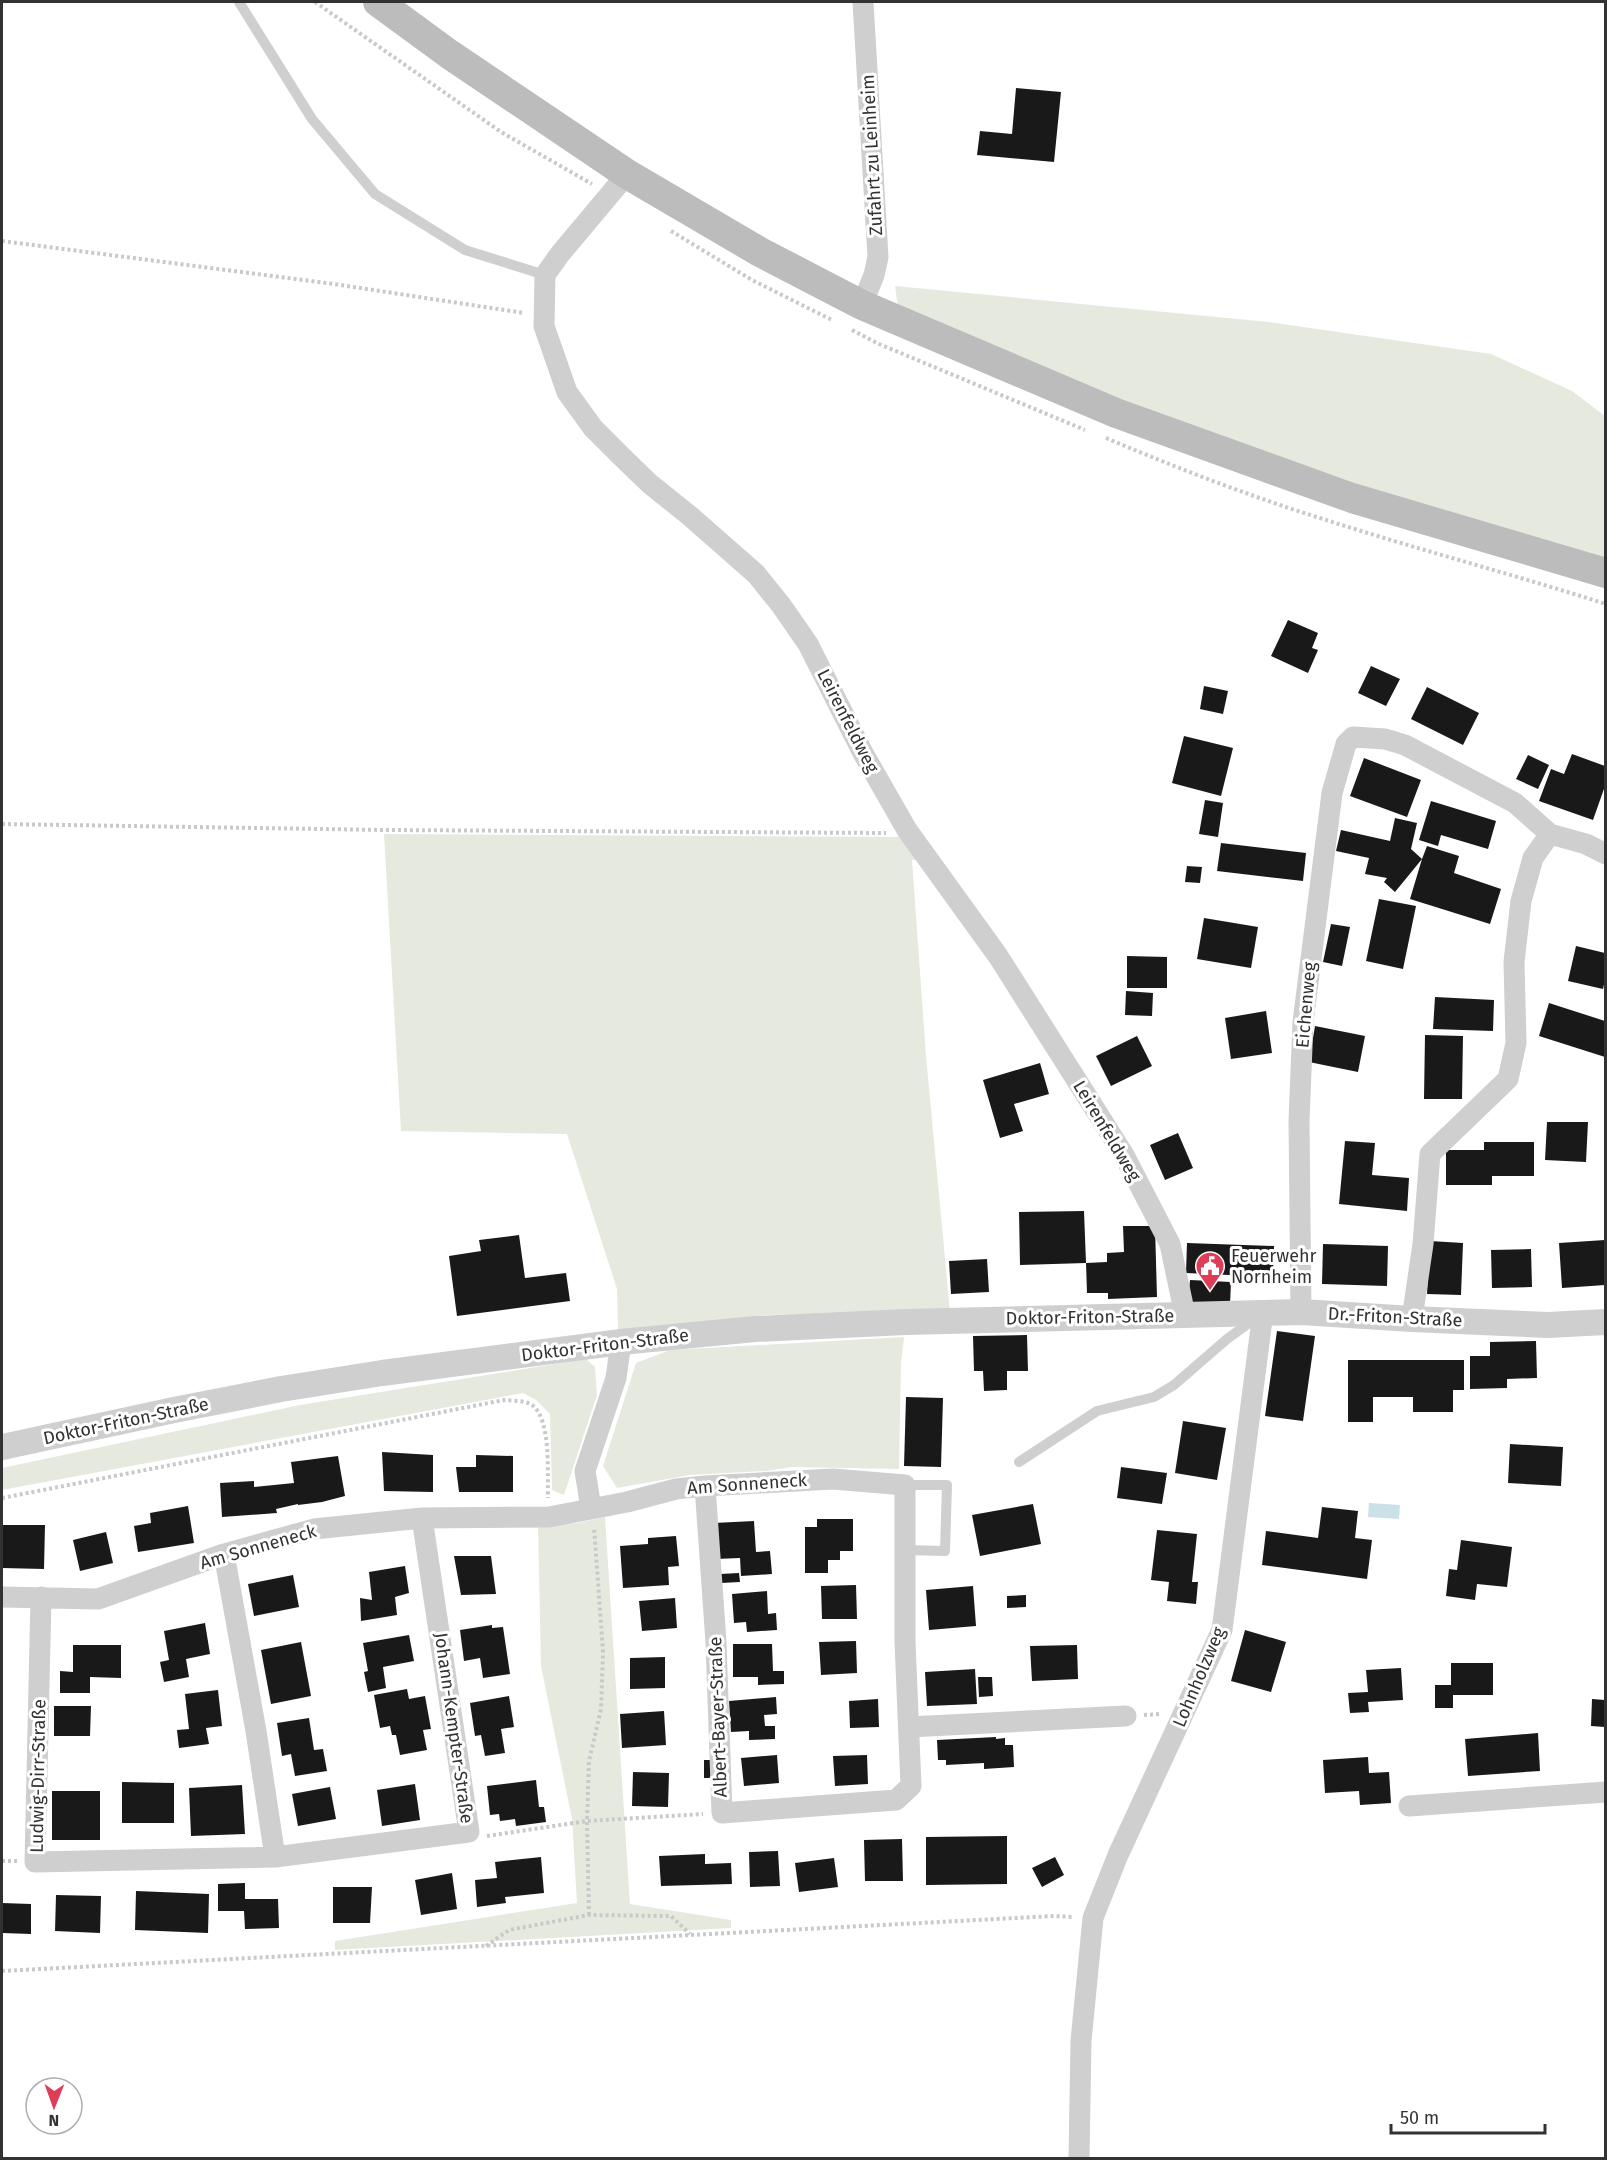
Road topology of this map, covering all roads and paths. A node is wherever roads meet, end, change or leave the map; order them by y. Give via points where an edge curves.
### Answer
1 (239, 2) edge
2 (315, 2) edge
3 (378, 2) edge
4 (863, 2) edge
5 (618, 184) junction
6 (2, 241) edge
7 (545, 274) junction
8 (862, 305) junction
9 (505, 311) dead end
10 (1605, 573) edge
11 (2, 824) edge
12 (908, 830) junction
13 (1550, 834) junction
14 (1605, 854) edge
15 (1263, 1312) junction
16 (1300, 1312) junction
17 (1185, 1316) junction
18 (1412, 1319) junction
19 (1605, 1322) edge
20 (621, 1341) junction
21 (2, 1447) edge
22 (1019, 1462) dead end
23 (705, 1485) junction
24 (905, 1485) junction
25 (2, 1498) edge
26 (591, 1508) junction
27 (549, 1517) junction
28 (422, 1518) junction
29 (905, 1550) junction
30 (224, 1554) junction
31 (2, 1597) edge
32 (41, 1598) junction
33 (1184, 1713) junction
34 (1126, 1716) joint
35 (909, 1727) junction
36 (1605, 1792) edge
37 (1408, 1806) dead end
38 (722, 1813) junction
39 (587, 1821) junction
40 (469, 1832) junction
41 (274, 1857) junction
42 (589, 1915) junction
43 (1054, 1916) dead end
44 (690, 1935) junction
45 (484, 1947) junction
46 (2, 1971) edge
47 (1079, 2158) edge

1 - 7 lane via 312,119 375,194 465,250
2 - 5 path via 501,132
3 - 5 main road
4 - 8 street, Zufahrt zu Leinheim via 878,257
5 - 7 street
5 - 8 main road
6 - 9 path via 334,284
7 - 12 street, Leirenfeldweg via 544,326 567,392 593,428 621,456 756,574 781,605 808,644 863,753
8 - 10 main road via 1116,412 1341,494
11 - 12 path via 384,830
12 - 17 street, Leirenfeldweg via 998,956 1124,1155 1170,1244
13 - 14 street
13 - 16 street, Eichenweg via 1515,802 1405,745 1353,737 1346,744 1332,793 1303,1023
13 - 18 street via 1533,858 1521,901 1514,962 1515,1043 1508,1078 1430,1154
15 - 16 street, Dr.-Friton-Straße
15 - 17 street, Dr.-Friton-Straße
15 - 22 lane via 1174,1385 1154,1397 1098,1411
15 - 33 street, Lohnholzweg via 1222,1630
16 - 18 street, Dr.-Friton-Straße
17 - 20 street, Doktor-Friton-Straße via 860,1324
18 - 19 street, Dr.-Friton-Straße via 1548,1325
20 - 21 street, Doktor-Friton-Straße via 281,1389
20 - 26 street via 616,1378 585,1471
23 - 24 street, Am Sonneneck via 832,1479
23 - 26 street, Am Sonneneck
23 - 38 street, Albert-Bayer-Straße
24 - 29 street, Albert-Bayer-Straße
24 - 29 lane via 947,1485 945,1551
25 - 27 path via 504,1400 533,1406 544,1423
26 - 27 street, Am Sonneneck
26 - 39 path via 603,1653 601,1709 589,1761
27 - 28 street, Am Sonneneck
28 - 30 street, Am Sonneneck via 314,1529
28 - 40 street, Johann-Kempter-Straße
29 - 35 street, Albert-Bayer-Straße via 904,1642
30 - 32 street, Am Sonneneck via 98,1599
30 - 41 street
31 - 32 street, Am Sonneneck
32 - 41 street, Ludwig-Dirr-Straße via 35,1862
33 - 34 path
33 - 47 street, Lohnholzweg via 1093,1918 1081,2041
34 - 35 street
35 - 38 street, Albert-Bayer-Straße via 911,1786 896,1800
36 - 37 street
38 - 39 path
39 - 40 path via 483,1836
39 - 42 path
40 - 41 street, Johann-Kempter-Straße
42 - 44 path via 671,1916
42 - 45 path via 509,1930
43 - 44 path
44 - 45 path
45 - 46 path

